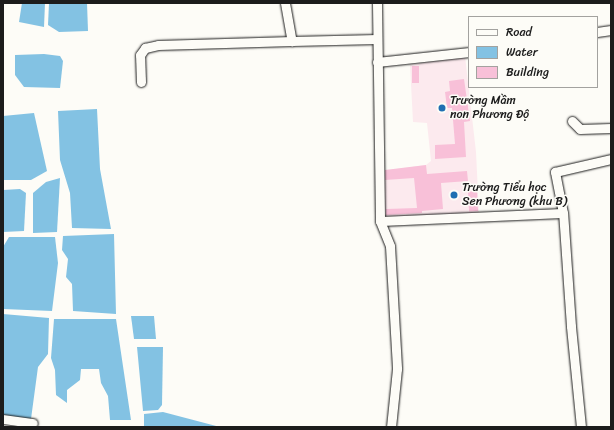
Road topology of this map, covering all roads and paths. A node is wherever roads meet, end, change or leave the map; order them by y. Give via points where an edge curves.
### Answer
1 (285, 3) edge
2 (377, 3) edge
3 (611, 30) edge
4 (598, 32) edge
5 (377, 39) junction
6 (292, 41) junction
7 (468, 52) edge
8 (377, 62) junction
9 (141, 82) dead end
10 (572, 122) dead end
11 (611, 128) edge
12 (611, 159) edge
13 (563, 213) junction
14 (380, 221) junction
15 (3, 419) edge
16 (33, 424) dead end
17 (390, 427) edge
18 (581, 427) edge

1 - 6 street
2 - 5 street
3 - 4 street
5 - 6 street
5 - 8 street
6 - 9 street via 158,45 145,48 140,55
7 - 8 street
8 - 14 street
10 - 11 street via 580,128
12 - 13 street via 554,172
13 - 14 street
13 - 18 street
14 - 17 street via 390,246 397,369
15 - 16 street

